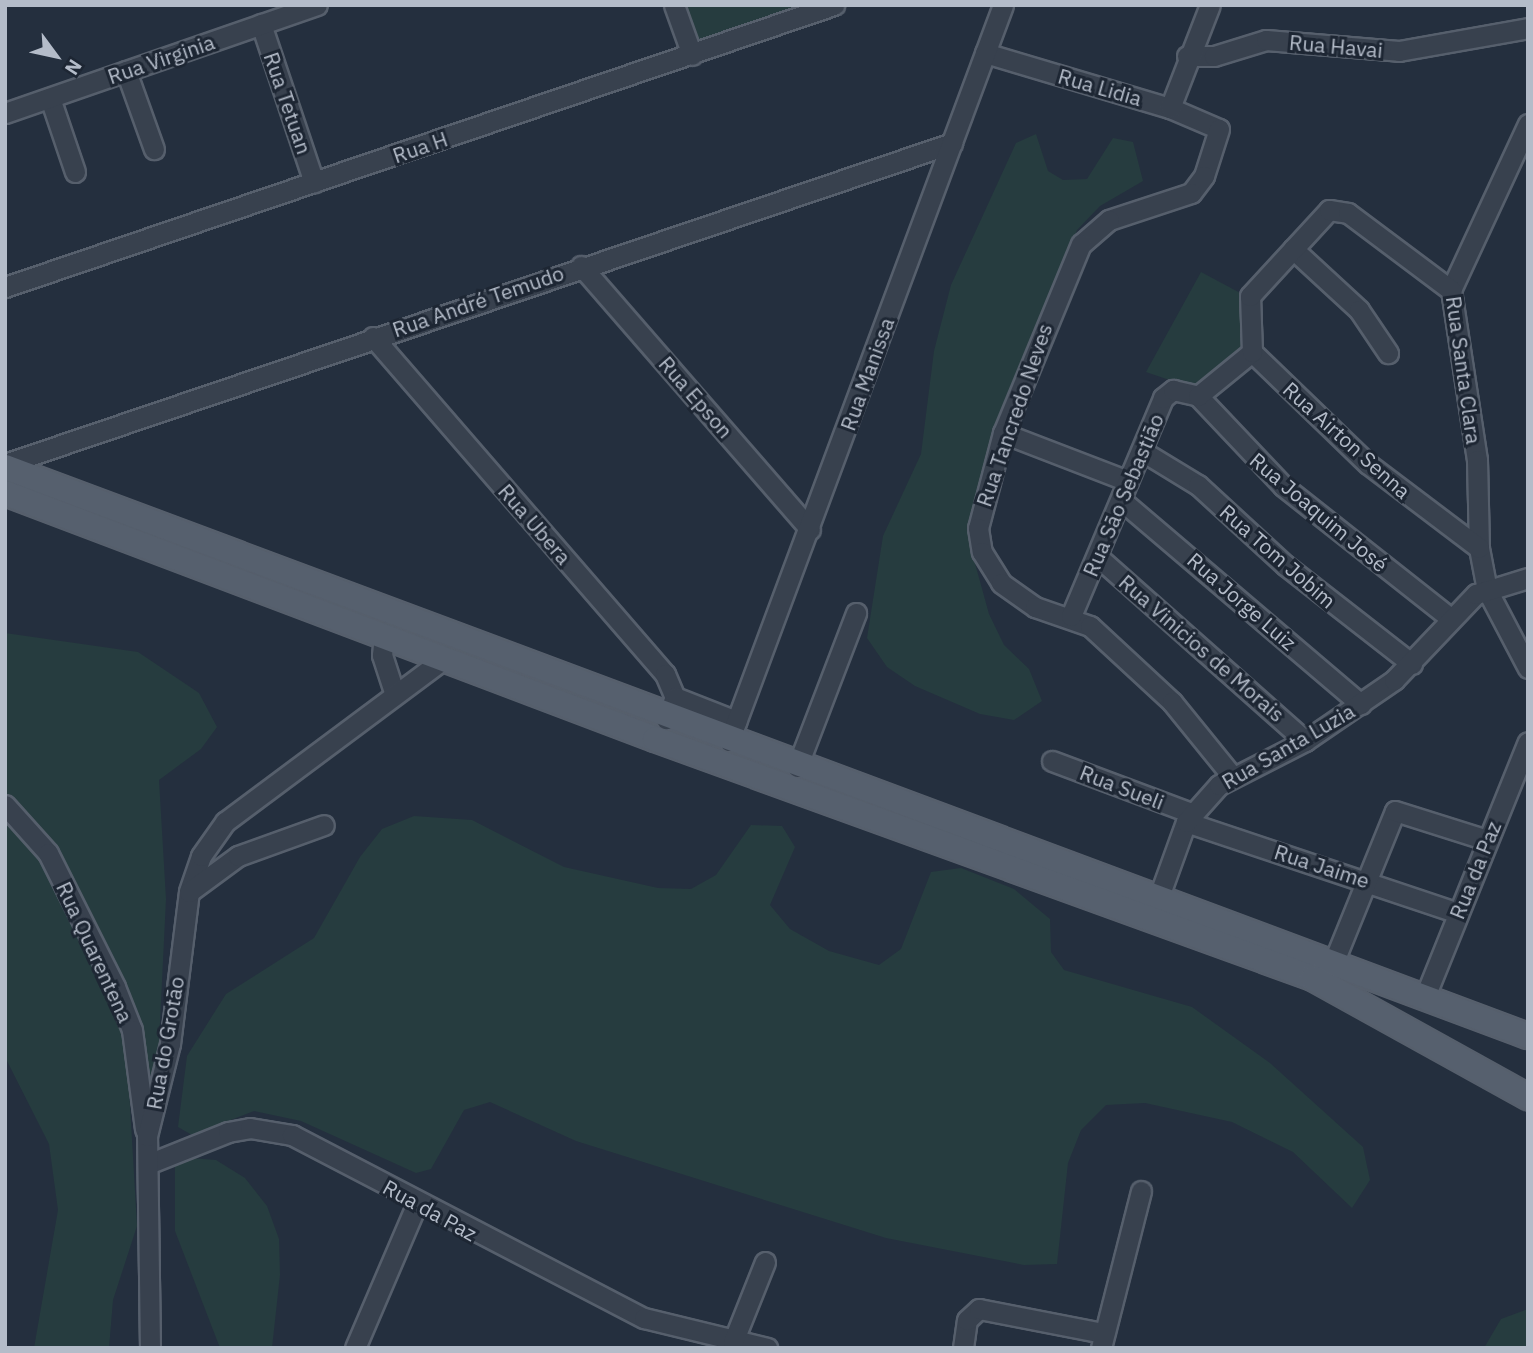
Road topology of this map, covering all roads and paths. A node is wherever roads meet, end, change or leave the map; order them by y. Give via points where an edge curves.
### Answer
1 (317, 5) edge
2 (674, 5) edge
3 (834, 5) edge
4 (1003, 5) edge
5 (1210, 5) edge
6 (261, 24) junction
7 (1528, 28) edge
8 (985, 53) junction
9 (692, 55) junction
10 (1187, 56) junction
11 (126, 71) junction
12 (50, 97) junction
13 (1170, 108) junction
14 (5, 113) edge
15 (1214, 124) joint
16 (1528, 124) edge
17 (952, 143) junction
18 (153, 149) dead end
19 (75, 172) dead end
20 (314, 182) junction
21 (1293, 248) junction
22 (581, 266) junction
23 (5, 287) edge
24 (1451, 290) junction
25 (373, 337) junction
26 (1252, 352) junction
27 (1388, 354) dead end
28 (1198, 397) junction
29 (1003, 433) junction
30 (1142, 450) junction
31 (5, 466) edge
32 (1128, 481) junction
33 (5, 493) edge
34 (1121, 500) junction
35 (810, 529) junction
36 (1479, 548) junction
37 (1098, 556) junction
38 (1528, 578) edge
39 (1487, 590) junction
40 (856, 612) dead end
41 (1071, 616) junction
42 (1450, 618) junction
43 (384, 636) junction
44 (444, 659) junction
45 (1412, 664) junction
46 (1528, 668) edge
47 (394, 691) junction
48 (1361, 704) junction
49 (671, 708) junction
50 (732, 731) junction
51 (1305, 741) junction
52 (1528, 742) edge
53 (1052, 761) dead end
54 (797, 767) junction
55 (1233, 776) junction
56 (5, 805) edge
57 (1189, 818) junction
58 (324, 825) dead end
59 (1487, 840) junction
60 (1365, 880) junction
61 (188, 892) junction
62 (1157, 902) junction
63 (1458, 913) junction
64 (1332, 966) junction
65 (1424, 999) junction
66 (1528, 1037) edge
67 (1528, 1097) edge
68 (147, 1136) junction
69 (148, 1164) junction
70 (1141, 1191) dead end
71 (417, 1203) junction
72 (765, 1262) dead end
73 (1102, 1340) edge
74 (733, 1342) junction
75 (704, 1343) edge
76 (150, 1348) edge
77 (355, 1348) edge
78 (767, 1348) edge
79 (963, 1348) edge

1 - 6 street, Rua Virginia
2 - 9 street
3 - 9 street, Rua H
4 - 8 street, Rua Manissa
5 - 10 street
6 - 11 street, Rua Virginia
6 - 20 street, Rua Tetuan
7 - 10 street, Rua Havai via 1399,51 1266,40 1214,56
8 - 13 street, Rua Lidia
8 - 17 street, Rua Manissa
9 - 20 street, Rua H
10 - 13 street
11 - 12 street, Rua Virginia
11 - 18 street
12 - 14 street, Rua Virginia
12 - 19 street
13 - 15 street, Rua Lidia
15 - 29 street, Rua Tancredo Neves via 1219,135 1198,186 1090,233 1073,257
16 - 24 street, Rua Santa Clara
17 - 22 street, Rua André Temudo
17 - 35 street, Rua Manissa
20 - 23 street, Rua H
21 - 24 street via 1329,210 1348,213
21 - 26 street via 1250,296 1248,312 1256,335
21 - 27 street via 1359,310
22 - 25 street, Rua André Temudo
22 - 35 street, Rua Epson
24 - 36 street, Rua Santa Clara via 1477,460
25 - 31 street, Rua André Temudo
25 - 49 street, Rua Ubera via 666,674
26 - 28 street
26 - 36 street, Rua Airton Senna via 1368,464
28 - 30 street, Rua Sāo Sebastiāo via 1167,392
28 - 42 street, Rua Joaquim José via 1283,486
29 - 32 street
29 - 41 street, Rua Tancredo Neves via 980,512 982,552 990,570 1023,600
30 - 32 street, Rua Sāo Sebastiāo
30 - 45 street, Rua Tom Jobim via 1198,485 1285,565
31 - 49 main road
32 - 34 street, Rua Sāo Sebastiāo
33 - 43 main road
34 - 37 street, Rua Sāo Sebastiāo
34 - 48 street, Rua Jorge Luiz
35 - 50 street, Rua Manissa
36 - 39 street, Rua Santa Clara
37 - 41 street, Rua Sāo Sebastiāo
37 - 51 street, Rua Vinicios de Morais
38 - 39 street
39 - 42 street, Rua Santa Luzia
39 - 46 street
40 - 54 street
41 - 55 street, Rua Tancredo Neves via 1172,702
42 - 45 street, Rua Santa Luzia
43 - 44 main road
43 - 47 street via 382,655
44 - 47 street, Rua do Grotão
44 - 67 main road via 1313,978
45 - 48 street, Rua Santa Luzia
47 - 61 street, Rua do Grotão via 225,822 201,856
48 - 51 street, Rua Santa Luzia
49 - 50 main road
50 - 54 main road
51 - 55 street, Rua Santa Luzia
52 - 59 street, Rua da Paz
53 - 57 street, Rua Sueli
54 - 62 main road
55 - 57 street, Rua Santa Luzia
56 - 68 street, Rua Quarentena via 48,853 132,1030
57 - 60 street, Rua Jaime
57 - 62 street, Rua Santa Luzia
58 - 61 street via 238,856
59 - 60 street via 1395,811
59 - 63 street, Rua da Paz
60 - 63 street, Rua Jaime
60 - 64 street
61 - 68 street, Rua do Grotão via 170,1044
62 - 64 main road
63 - 65 street, Rua da Paz
64 - 65 main road
65 - 66 main road
68 - 69 street, Rua do Grotão
69 - 71 street, Rua da Paz via 228,1132 271,1130 316,1146
69 - 76 street, Rua do Grotão
70 - 73 street
71 - 75 street, Rua da Paz via 612,1304
71 - 77 street
72 - 74 street
73 - 79 street via 979,1309 967,1320
74 - 75 street, Rua da Paz
74 - 78 street, Rua da Paz

